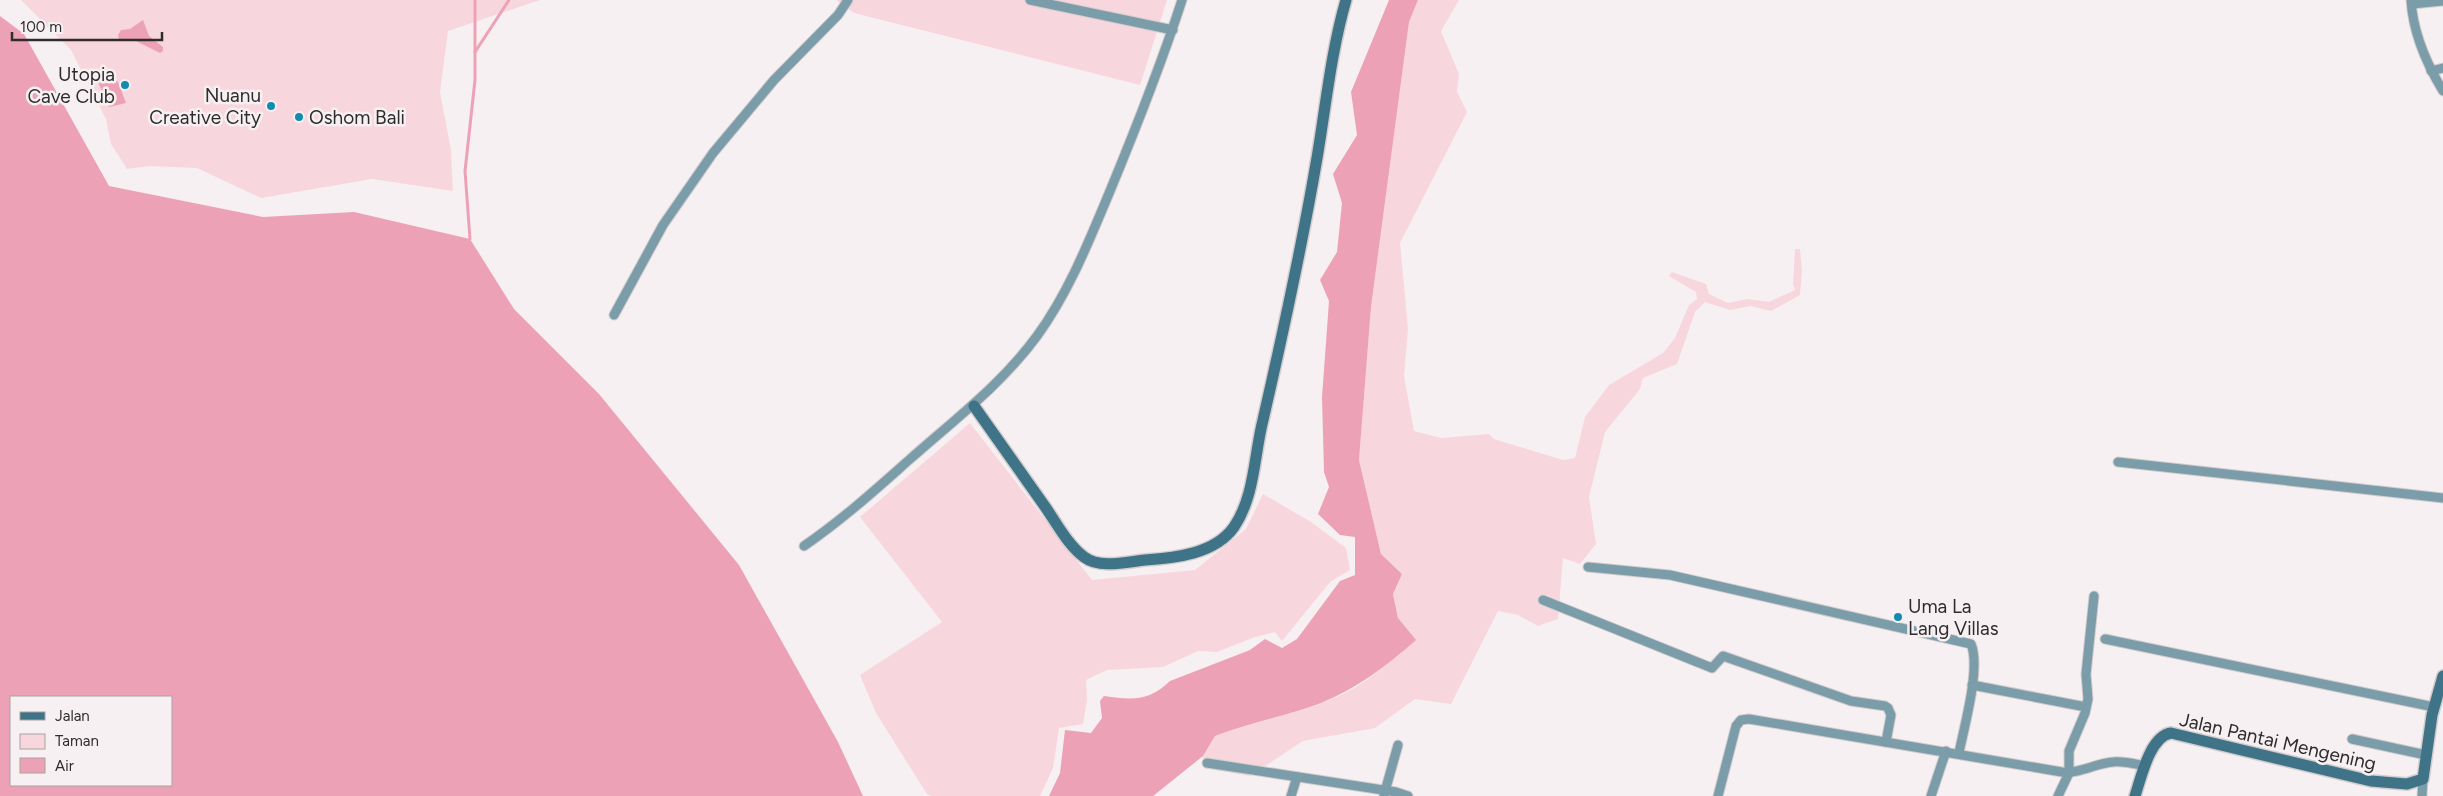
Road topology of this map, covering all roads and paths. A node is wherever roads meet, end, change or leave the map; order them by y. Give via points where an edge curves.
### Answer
1 (848, 0) edge
2 (1030, 0) edge
3 (1182, 0) edge
4 (1346, 0) edge
5 (2443, 0) edge
6 (2412, 2) edge
7 (1172, 30) junction
8 (2443, 68) edge
9 (2431, 71) junction
10 (2443, 91) edge
11 (614, 314) dead end
12 (974, 406) junction
13 (2118, 462) dead end
14 (2443, 498) edge
15 (804, 546) dead end
16 (1588, 567) dead end
17 (2094, 596) dead end
18 (1543, 600) dead end
19 (2105, 639) dead end
20 (2443, 676) edge
21 (1972, 685) junction
22 (2086, 707) junction
23 (2434, 707) junction
24 (2352, 739) dead end
25 (1886, 742) junction
26 (1398, 745) dead end
27 (1946, 751) junction
28 (1959, 753) junction
29 (2426, 755) junction
30 (1207, 763) dead end
31 (2145, 766) junction
32 (2066, 772) junction
33 (1297, 777) junction
34 (2423, 779) junction
35 (1384, 793) edge
36 (1291, 796) edge
37 (1408, 796) edge
38 (1718, 796) edge
39 (1931, 796) edge
40 (2058, 796) edge
41 (2134, 796) edge
42 (2422, 796) edge

1 - 11 street via 713,152 663,225
2 - 7 street
3 - 7 street
4 - 12 street via 1326,88 1288,316 1245,505 1233,528 1204,549 1183,556 1107,564 1085,558 1063,534
5 - 6 street
6 - 9 street via 2418,39
7 - 12 street via 1119,170 1064,291 1036,337
8 - 9 street
9 - 10 street
12 - 15 street via 854,509
13 - 14 street
16 - 21 street via 1670,575 1971,644 1974,653
17 - 22 street
18 - 25 street via 1712,668 1723,656 1851,701 1885,706 1891,714
19 - 23 street
20 - 23 street
21 - 22 street
21 - 28 street
22 - 32 street via 2069,751
23 - 29 street
24 - 29 street
25 - 27 street
25 - 38 street via 1758,719 1741,720 1736,726
26 - 35 street
27 - 28 street
27 - 39 street
28 - 32 street
29 - 34 street
30 - 33 street
31 - 32 street via 2112,762
31 - 34 street, Jalan Pantai Mengening via 2155,741 2170,733 2371,781 2407,784
31 - 41 street, Jalan Pantai Mengening
32 - 40 street
33 - 35 street
33 - 36 street
34 - 42 street
35 - 37 street

